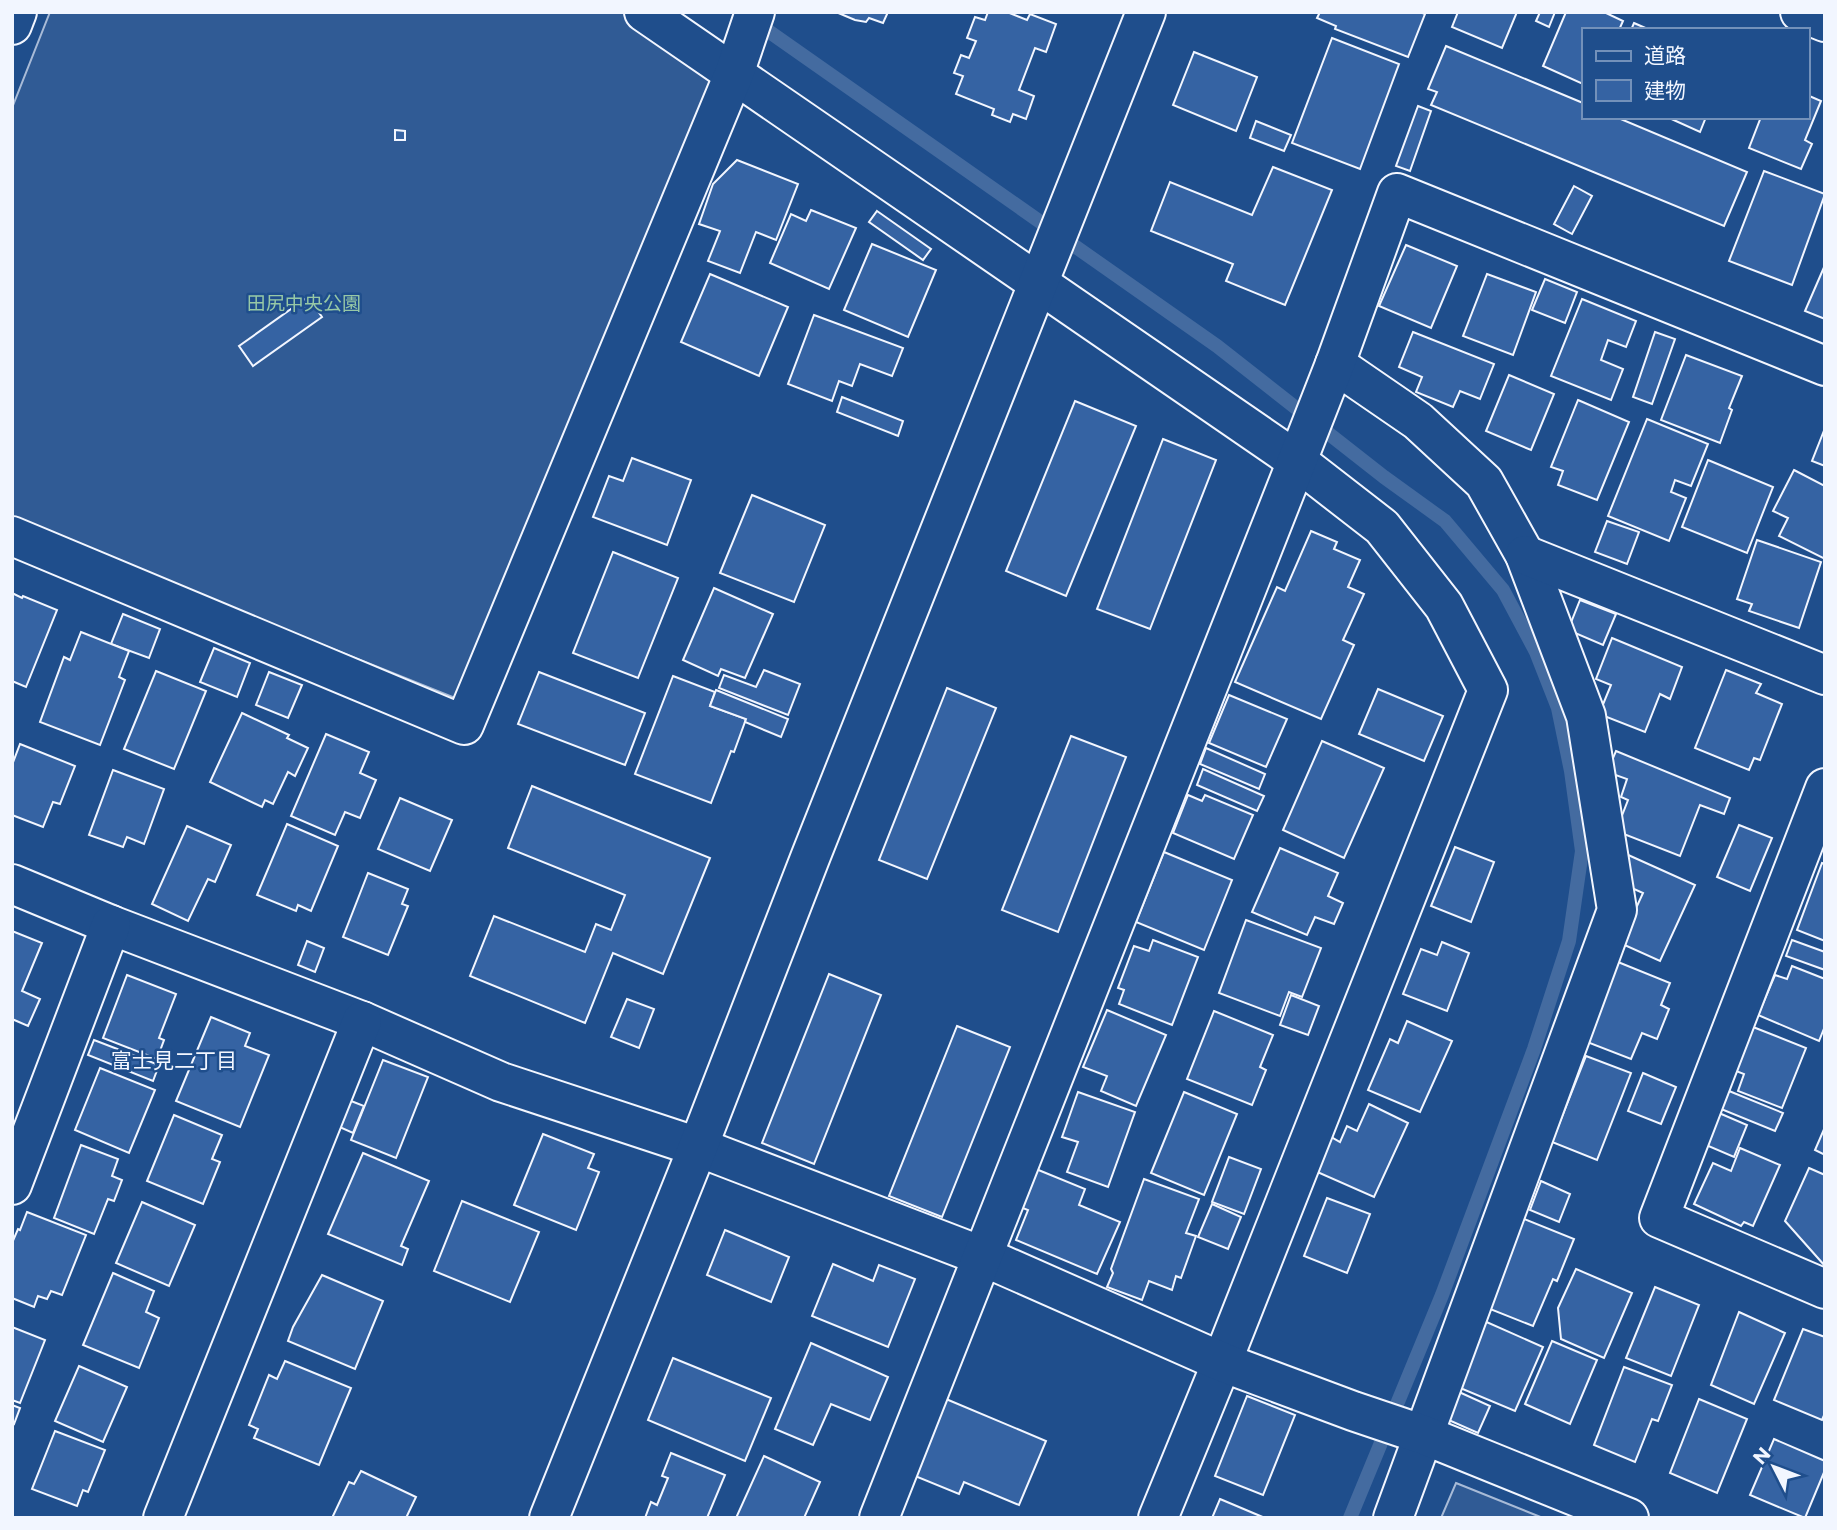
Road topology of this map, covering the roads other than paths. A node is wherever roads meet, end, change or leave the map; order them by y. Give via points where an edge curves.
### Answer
1 (17, 12) edge
2 (644, 12) edge
3 (755, 12) edge
4 (1146, 12) edge
5 (1800, 12) edge
6 (1825, 22) edge
7 (12, 25) edge
8 (734, 74) junction
9 (1039, 283) junction
10 (1335, 364) junction
11 (1825, 366) edge
12 (1297, 461) junction
13 (12, 536) edge
14 (1525, 555) junction
15 (1825, 675) edge
16 (1825, 788) edge
17 (12, 884) edge
18 (111, 925) junction
19 (362, 1021) junction
20 (698, 1147) junction
21 (12, 1185) edge
22 (982, 1255) junction
23 (1825, 1289) edge
24 (1222, 1362) junction
25 (1414, 1432) junction
26 (163, 1518) edge
27 (549, 1518) edge
28 (880, 1518) edge
29 (1158, 1518) edge
30 (1393, 1518) edge
31 (1629, 1518) edge

1 - 7 street
2 - 8 street
3 - 8 street
4 - 9 street
5 - 6 street
8 - 9 street
8 - 13 street via 464,725
9 - 12 street
9 - 20 street
10 - 11 street via 1397,193
10 - 12 street
10 - 14 street via 1418,421 1484,482
12 - 22 street
12 - 24 street via 1382,527 1444,606 1488,690
14 - 15 street
14 - 25 street via 1586,716 1617,910
16 - 23 street via 1659,1219
17 - 18 street
18 - 19 street
18 - 21 street
19 - 20 street via 501,1082
19 - 26 street
20 - 22 street
20 - 27 street
22 - 24 street
22 - 28 street
24 - 25 street
24 - 29 street
25 - 30 street
25 - 31 street

